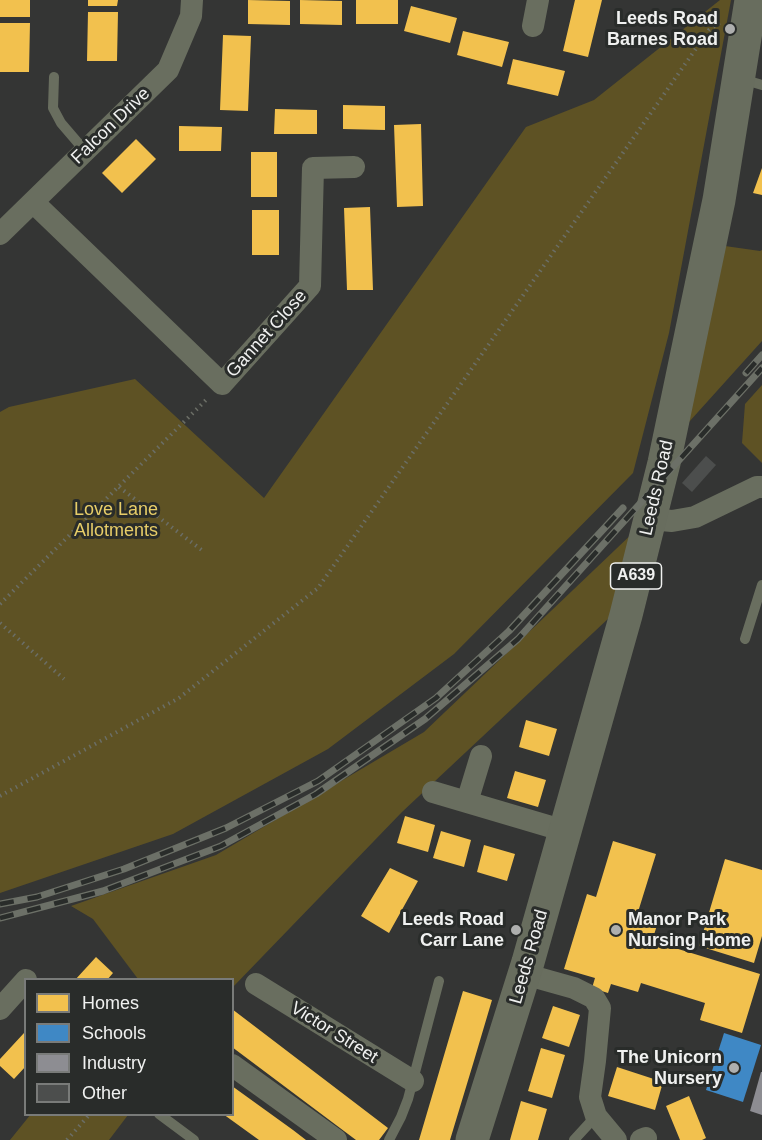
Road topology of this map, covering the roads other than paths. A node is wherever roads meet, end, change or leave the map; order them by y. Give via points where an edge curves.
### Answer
1 (192, 0) edge
2 (534, 1) edge
3 (749, 12) edge
4 (533, 26) dead end
5 (54, 77) dead end
6 (750, 81) edge
7 (85, 151) junction
8 (354, 167) dead end
9 (33, 202) junction
10 (0, 234) edge
11 (762, 487) edge
12 (650, 519) junction
13 (762, 585) edge
14 (745, 639) dead end
15 (481, 756) dead end
16 (433, 792) dead end
17 (467, 802) junction
18 (565, 831) junction
19 (524, 974) junction
20 (24, 981) edge
21 (440, 981) dead end
22 (256, 984) dead end
23 (0, 1009) edge
24 (234, 1066) edge
25 (413, 1081) junction
26 (162, 1116) edge
27 (596, 1116) junction
28 (194, 1140) edge
29 (336, 1140) edge
30 (389, 1140) edge
31 (472, 1140) edge
32 (574, 1140) edge
33 (616, 1140) edge

1 - 7 street, Falcon Drive via 191,16 168,70
2 - 4 street
3 - 6 main road, Leeds Road / A639
5 - 7 lane via 53,108
6 - 12 main road, Leeds Road / A639 via 719,200
7 - 9 street, Falcon Drive
8 - 9 street, Gannet Close via 314,168 310,286 222,384
9 - 10 street, Falcon Drive
11 - 12 street via 695,517
12 - 18 main road, Leeds Road / A639
13 - 14 lane
15 - 17 street
16 - 17 street
17 - 18 street
18 - 19 main road, Leeds Road / A639
19 - 27 street via 574,988 594,998 600,1008 590,1097
19 - 31 main road, Leeds Road / A639
20 - 23 street
21 - 25 lane
22 - 25 street, Victor Street
24 - 29 street
25 - 30 lane
26 - 28 lane
27 - 32 lane
27 - 33 street

